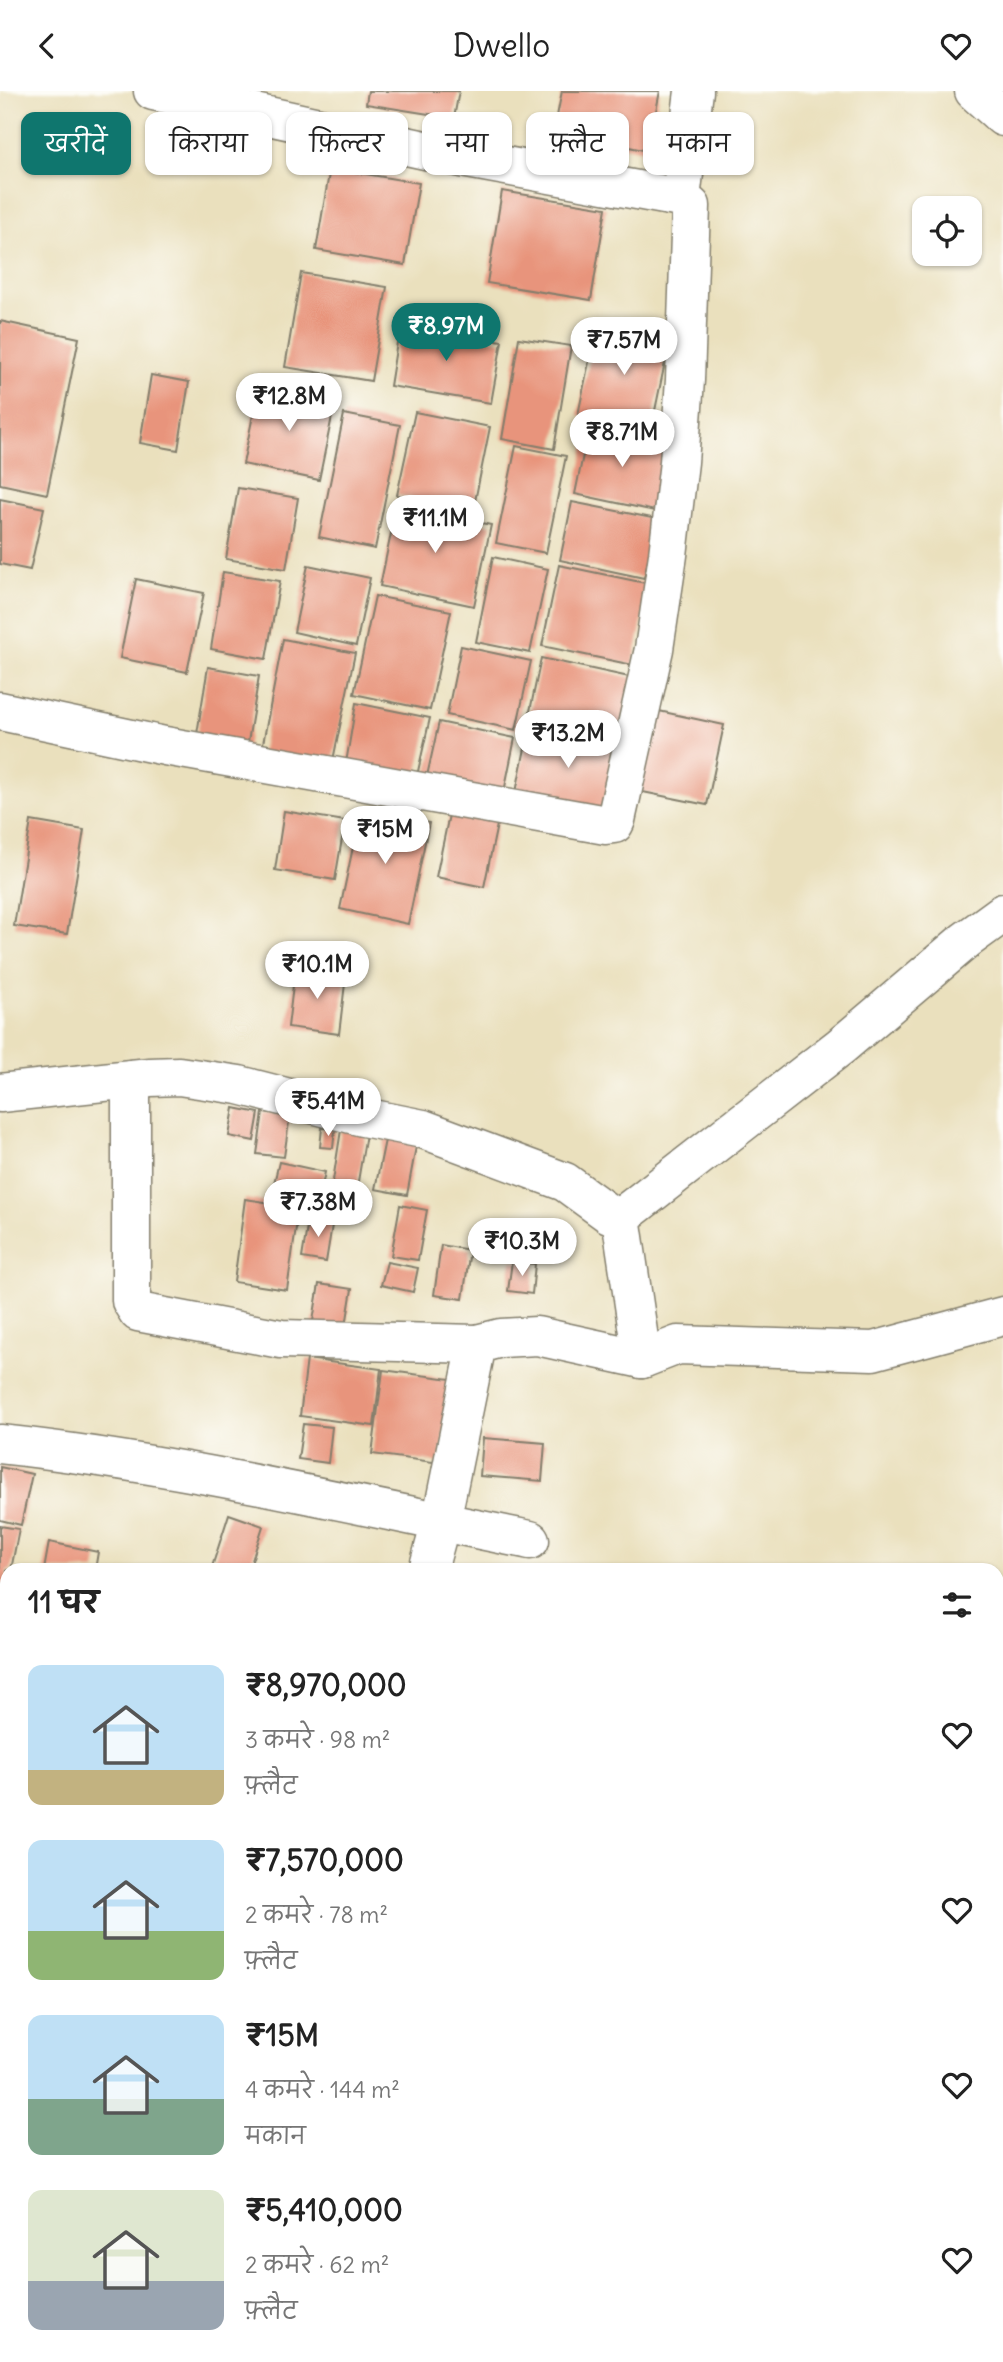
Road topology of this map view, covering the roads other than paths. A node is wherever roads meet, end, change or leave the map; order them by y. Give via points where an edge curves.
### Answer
1 (152, 91) edge
2 (694, 91) edge
3 (974, 91) edge
4 (1003, 117) edge
5 (681, 198) junction
6 (0, 711) edge
7 (1003, 913) edge
8 (131, 1079) junction
9 (0, 1093) edge
10 (621, 1217) junction
11 (1003, 1316) edge
12 (477, 1344) junction
13 (642, 1359) junction
14 (0, 1444) edge
15 (441, 1522) junction
16 (530, 1540) dead end
17 (430, 1563) edge

1 - 5 street via 462,158
2 - 5 street
3 - 4 street
5 - 6 street via 691,207 692,216 679,462 654,649 614,824 188,750
7 - 10 street
8 - 9 street
8 - 10 street via 209,1079 423,1129 565,1182 609,1214
8 - 12 street via 131,1301 138,1312 281,1339
10 - 13 street
11 - 13 street via 873,1352 678,1345
12 - 13 street via 537,1336
12 - 15 street
14 - 15 street via 77,1452
15 - 16 street
15 - 17 street

